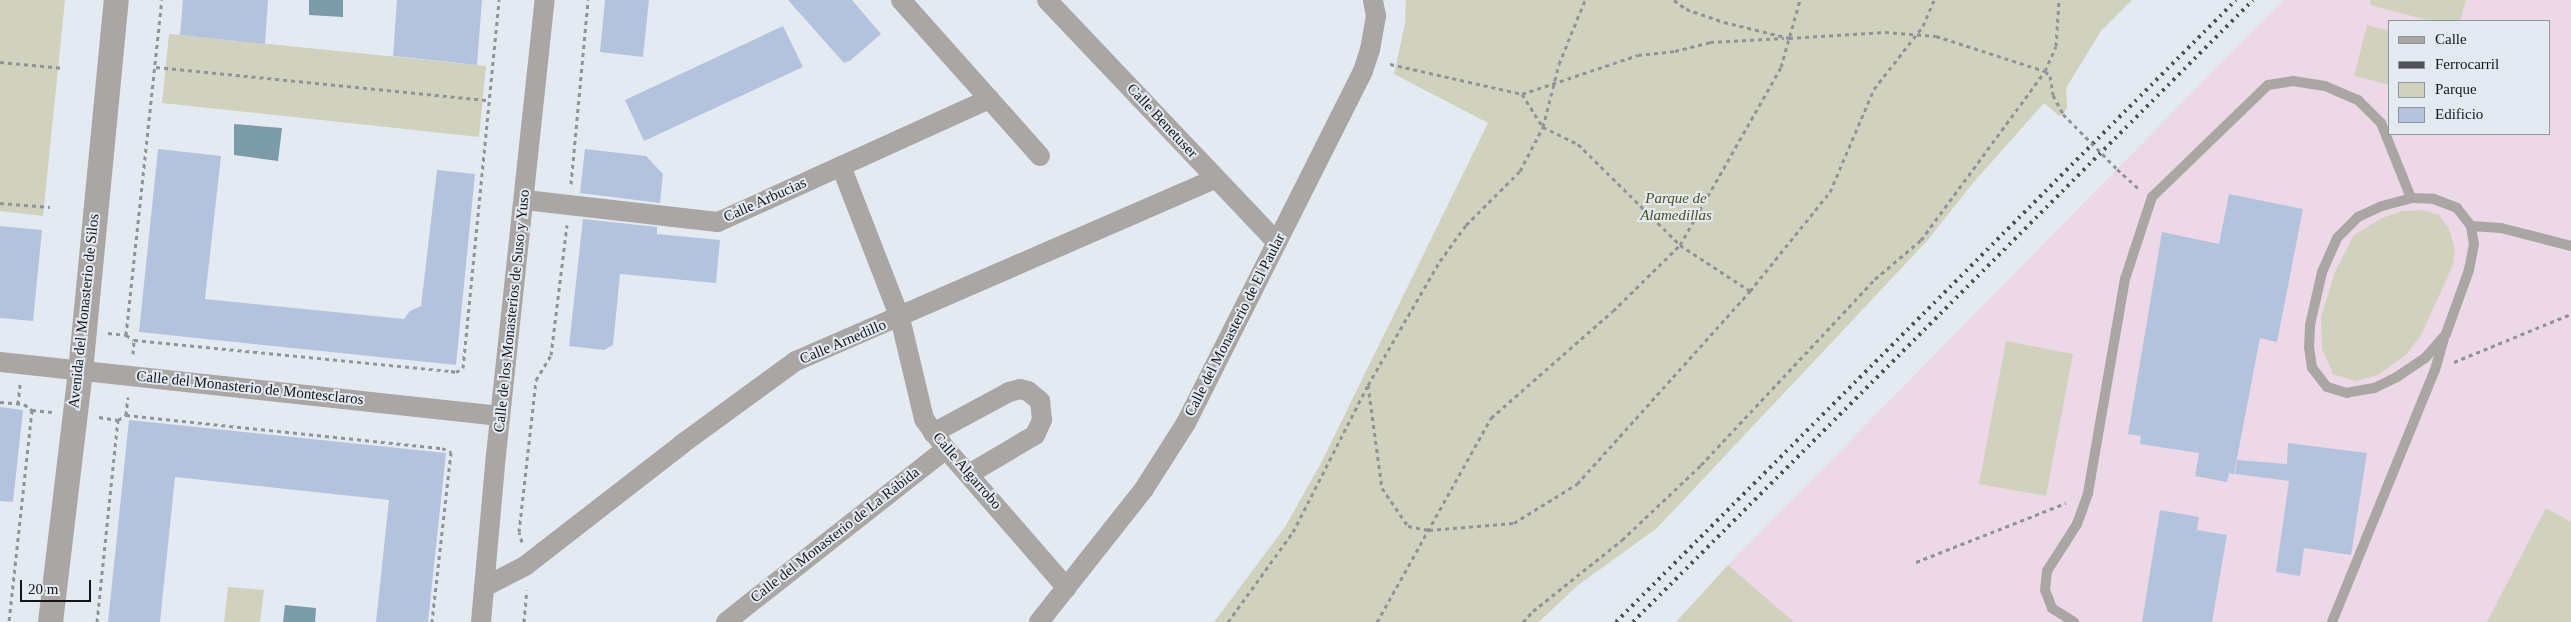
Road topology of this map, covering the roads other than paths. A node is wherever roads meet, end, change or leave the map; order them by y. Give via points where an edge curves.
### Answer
1 (116, 0) edge
2 (545, 0) edge
3 (901, 0) edge
4 (1047, 0) edge
5 (1373, 0) edge
6 (989, 99) junction
7 (1040, 156) dead end
8 (841, 166) junction
9 (1216, 178) junction
10 (2412, 198) junction
11 (525, 200) junction
12 (2471, 226) junction
13 (1277, 242) junction
14 (2571, 246) edge
15 (900, 318) junction
16 (2446, 334) junction
17 (0, 362) edge
18 (80, 371) junction
19 (500, 416) junction
20 (933, 433) junction
21 (946, 449) junction
22 (969, 474) junction
23 (484, 587) junction
24 (1067, 588) junction
25 (50, 622) edge
26 (480, 622) edge
27 (726, 622) edge
28 (1040, 622) edge
29 (2074, 622) edge
30 (2332, 622) edge

1 - 18 street, Avenida del Monasterio de Silos
2 - 11 street, Calle de los Monasterios de Suso y Yuso
3 - 6 street
4 - 9 street, Calle Benetuser
5 - 13 street, Calle del Monasterio de El Paular via 1376,16 1363,71
6 - 7 street
6 - 8 street, Calle Arbucias
8 - 11 street, Calle Arbucias via 718,222
8 - 15 street, Calle Algarrobo
9 - 13 street, Calle Benetuser
9 - 15 street, Calle Arnedillo
10 - 12 lane via 2434,198 2457,208
10 - 16 lane via 2358,217 2337,238 2322,272 2310,325 2312,368 2327,386 2346,393 2367,390 2396,377 2425,358
10 - 29 lane via 2381,123 2358,100 2325,86 2293,81 2268,85 2152,197 2125,279 2088,493 2077,524 2047,571 2045,590 2052,608
11 - 19 street, Calle de los Monasterios de Suso y Yuso
12 - 14 lane via 2501,228
12 - 16 lane via 2474,244 2470,270
13 - 24 street, Calle del Monasterio de El Paular via 1186,423 1144,489
15 - 20 street, Calle Algarrobo via 924,419
15 - 23 street, Calle Arnedillo via 796,361 682,444 526,566
16 - 30 lane via 2435,370
17 - 18 street, Calle del Monasterio de Montesclaros
18 - 19 street, Calle del Monasterio de Montesclaros
18 - 25 street, Avenida del Monasterio de Silos
19 - 23 street, Calle de los Monasterios de Suso y Yuso
20 - 21 street, Calle Algarrobo
20 - 22 street via 1009,392 1028,391 1040,401 1042,420 1035,435
21 - 22 street, Calle Algarrobo
21 - 27 street, Calle del Monasterio de La Rábida
22 - 24 street, Calle Algarrobo
23 - 26 street, Calle de los Monasterios de Suso y Yuso
24 - 28 street, Calle del Monasterio de El Paular

